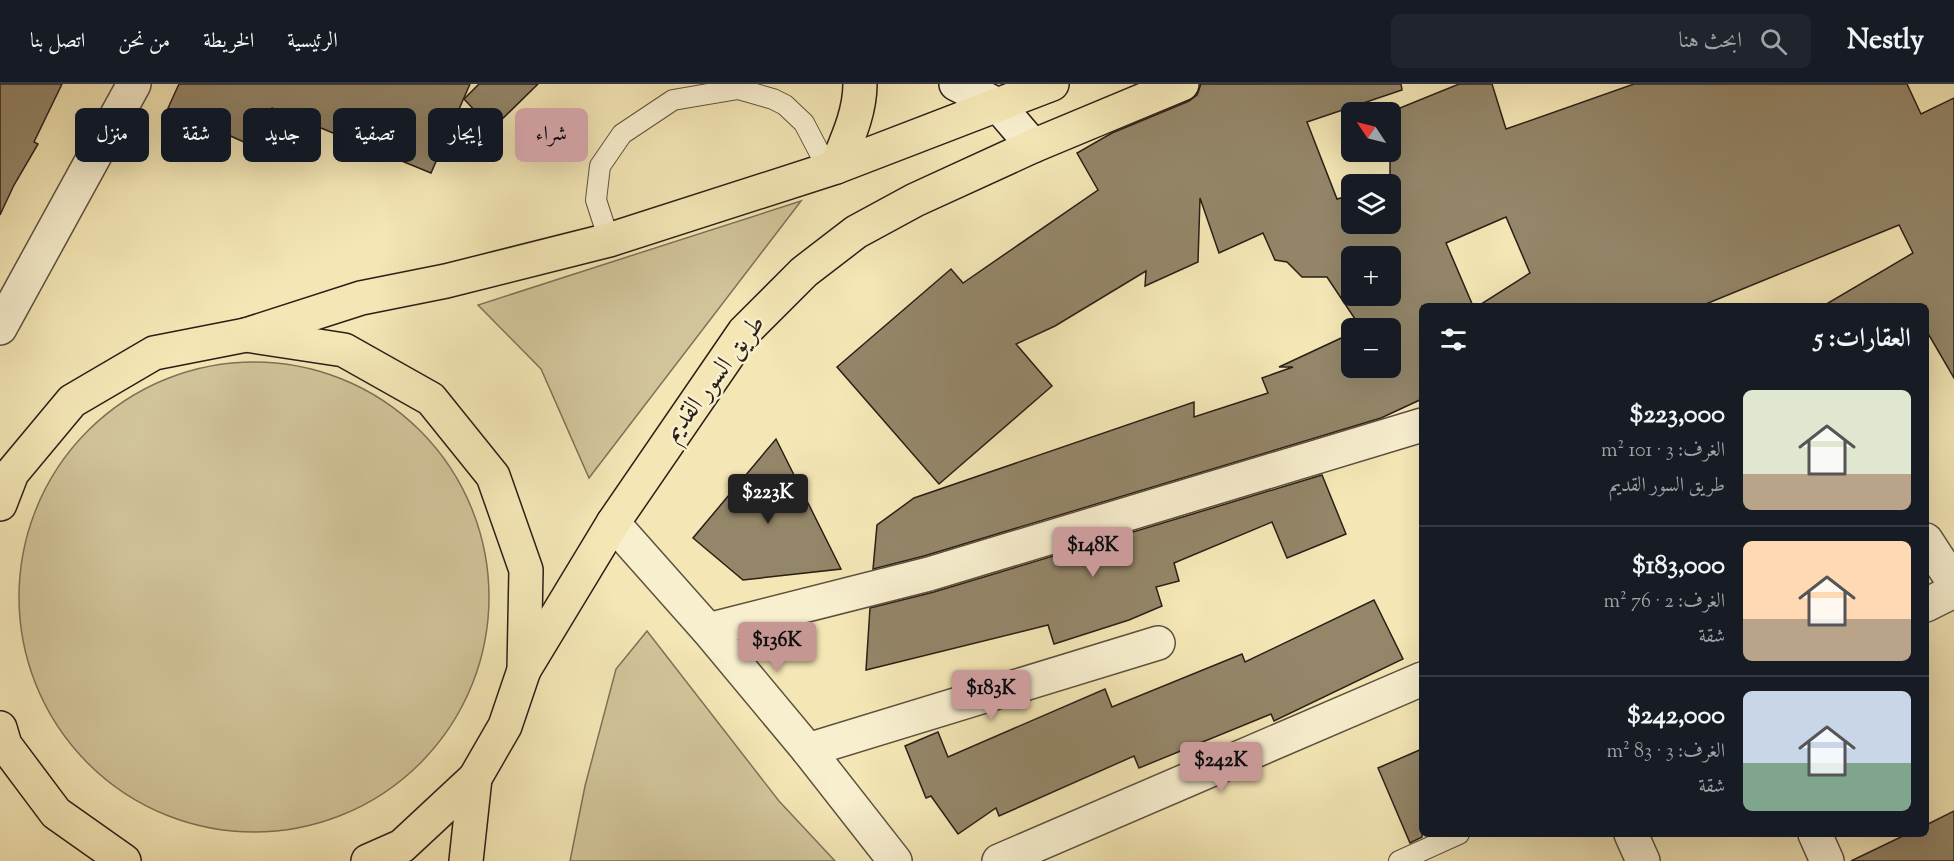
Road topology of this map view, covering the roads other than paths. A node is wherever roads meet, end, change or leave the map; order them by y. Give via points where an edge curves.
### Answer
1 (134, 84) edge
2 (860, 84) edge
3 (956, 84) edge
4 (1052, 84) edge
5 (1182, 84) edge
6 (998, 105) junction
7 (1033, 146) junction
8 (832, 168) junction
9 (609, 240) junction
10 (0, 328) edge
11 (246, 334) junction
12 (1419, 426) edge
13 (0, 504) edge
14 (613, 523) junction
15 (1929, 544) edge
16 (1954, 582) edge
17 (1954, 591) edge
18 (1929, 604) edge
19 (708, 630) junction
20 (1158, 643) dead end
21 (524, 670) junction
22 (1419, 680) edge
23 (0, 728) edge
24 (808, 750) junction
25 (475, 778) junction
26 (1452, 837) edge
27 (1632, 837) edge
28 (1816, 837) edge
29 (124, 861) edge
30 (368, 861) edge
31 (466, 861) edge
32 (896, 861) edge
33 (999, 861) edge
34 (1399, 861) edge
35 (1643, 861) edge
36 (1827, 861) edge

1 - 10 street
2 - 8 main road via 850,133
3 - 6 street
4 - 6 main road
5 - 7 main road, طريق السور القديم
6 - 7 street
6 - 8 main road
7 - 14 main road, طريق السور القديم via 856,232 804,272 744,332
8 - 9 main road
8 - 9 lane via 804,123 773,99 738,89 673,99 622,134 600,166 596,200
9 - 11 main road via 361,298
11 - 13 main road via 154,353 72,401 12,473
11 - 21 main road via 344,350 431,399 494,476 526,570
12 - 19 street via 929,574
14 - 19 street
14 - 21 main road, طريق السور القديم
15 - 16 street
17 - 18 street
19 - 24 street
20 - 24 street
21 - 25 main road via 505,726
22 - 33 street
23 - 29 main road via 5,745 56,813
24 - 32 street
25 - 30 main road via 402,846
25 - 31 main road
26 - 34 lane
27 - 35 street
28 - 36 street

